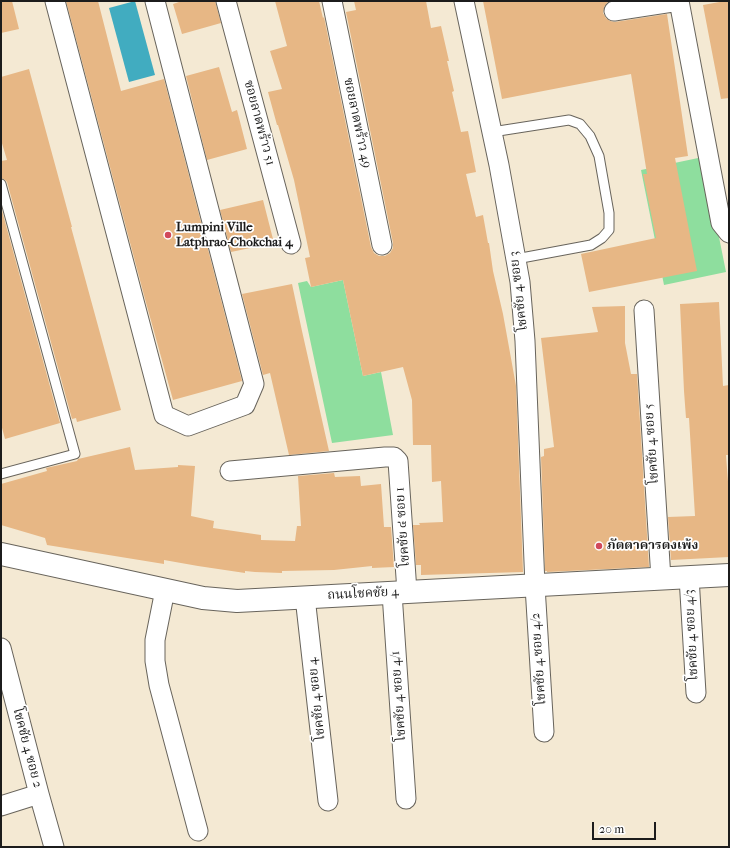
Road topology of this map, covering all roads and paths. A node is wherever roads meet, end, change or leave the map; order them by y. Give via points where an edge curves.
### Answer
1 (55, 1) edge
2 (155, 1) edge
3 (226, 1) edge
4 (332, 1) edge
5 (464, 1) edge
6 (679, 1) edge
7 (614, 11) dead end
8 (492, 132) junction
9 (1, 184) edge
10 (729, 233) edge
11 (291, 244) dead end
12 (382, 245) dead end
13 (516, 259) junction
14 (644, 310) dead end
15 (230, 471) dead end
16 (1, 474) edge
17 (1, 554) edge
18 (729, 575) edge
19 (689, 578) junction
20 (661, 579) junction
21 (535, 586) junction
22 (165, 590) junction
23 (400, 593) junction
24 (305, 597) junction
25 (2, 657) edge
26 (696, 693) dead end
27 (544, 732) dead end
28 (39, 794) junction
29 (406, 799) dead end
30 (328, 801) dead end
31 (1, 806) edge
32 (198, 831) dead end
33 (54, 847) edge

1 - 2 street via 164,415 188,426 245,405 254,384
3 - 11 street, ซอยลาดพร้าว 51
4 - 12 street, ซอยลาดพร้าว 49
5 - 8 street, โชคชัย 4 ซอย 3
6 - 7 street
6 - 10 street via 721,223
8 - 13 street, โชคชัย 4 ซอย 3
8 - 13 lane via 569,120 580,124 590,136 599,156 609,213 609,230 591,245
9 - 16 lane via 75,454
13 - 21 street, โชคชัย 4 ซอย 3 via 525,341
14 - 20 street, โชคชัย 4 ซอย 5
15 - 23 street, โชคชัย ๔ ซอย 1 via 394,457 398,461
17 - 22 main road, ถนนโชคชัย 4
18 - 19 main road, ถนนโชคชัย 4
19 - 20 main road, ถนนโชคชัย 4
19 - 26 street, โชคชัย 4 ซอย 4/3
20 - 21 main road, ถนนโชคชัย 4
21 - 23 main road, ถนนโชคชัย 4
21 - 27 street, โชคชัย 4 ซอย 4/2
22 - 24 main road, ถนนโชคชัย 4 via 203,598 237,601
22 - 32 street via 155,640 155,661 159,685
23 - 24 main road, ถนนโชคชัย 4
23 - 29 street, โชคชัย 4 ซอย 4/1
24 - 30 street, โชคชัย 4 ซอย 4
25 - 28 street, โชคชัย 4 ซอย 2
28 - 31 street
28 - 33 street, โชคชัย 4 ซอย 2

